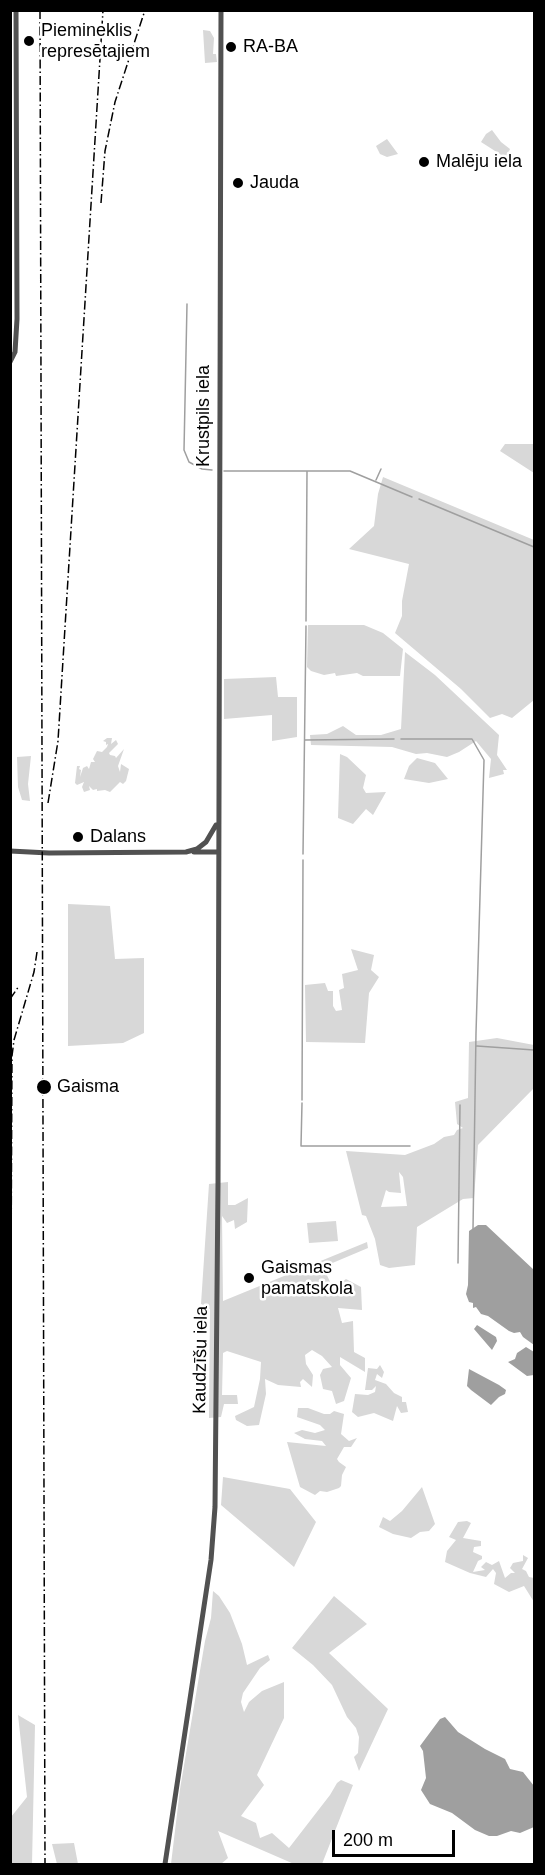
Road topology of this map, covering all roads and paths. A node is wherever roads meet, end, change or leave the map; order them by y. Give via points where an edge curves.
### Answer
1 (221, 10) edge
2 (14, 13) edge
3 (10, 362) edge
4 (218, 821) junction
5 (10, 851) edge
6 (186, 852) junction
7 (218, 852) junction
8 (165, 1864) edge

1 - 4 street, Krustpils iela
2 - 3 street via 17,319 15,352
4 - 6 street via 206,842
4 - 7 street, Krustpils iela
5 - 6 street
6 - 7 street
7 - 8 street, Kaudzīšu iela via 215,1507 211,1560

